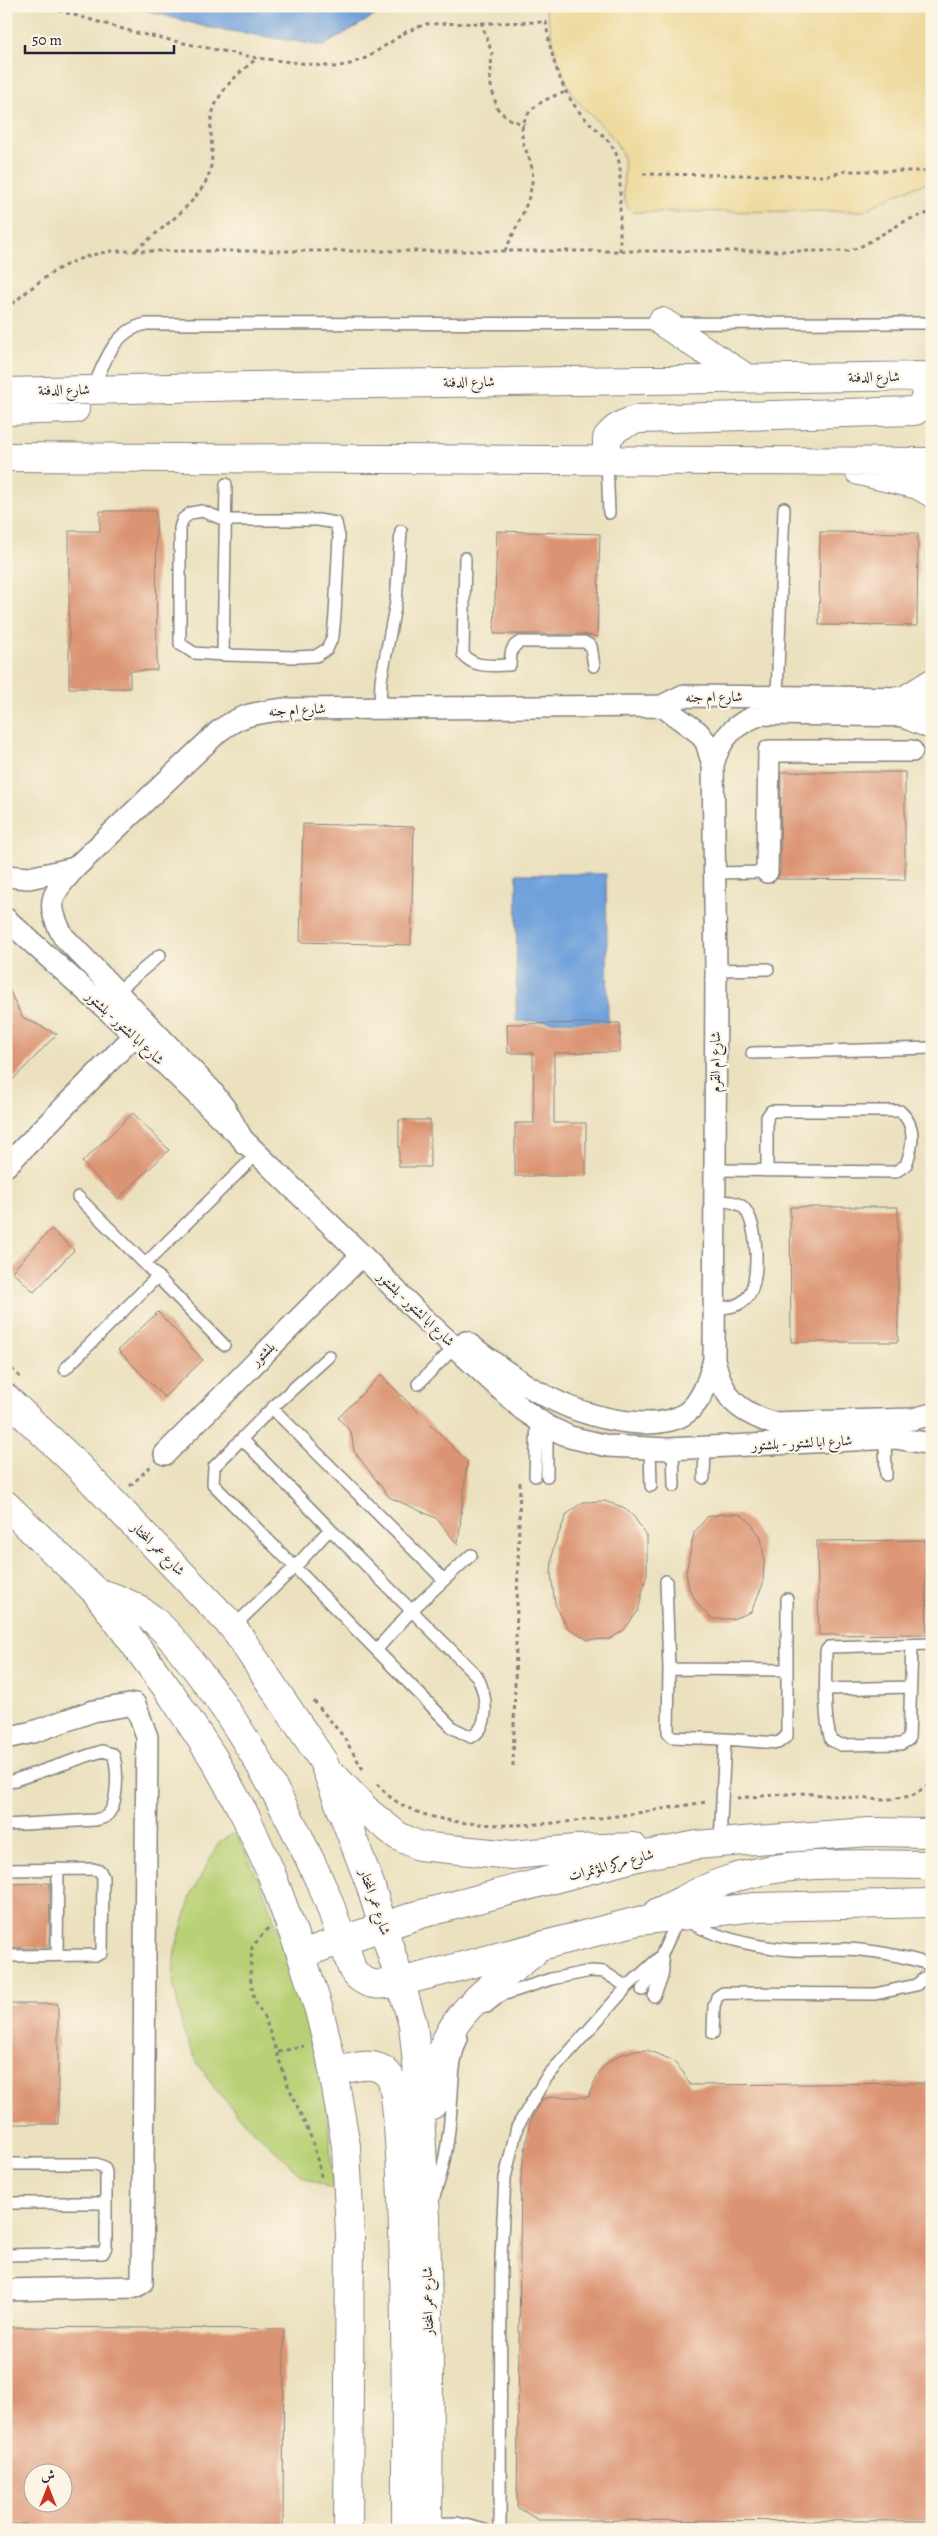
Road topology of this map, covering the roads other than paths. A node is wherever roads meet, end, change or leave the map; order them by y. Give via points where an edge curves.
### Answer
1 (662, 322) junction
2 (932, 323) edge
3 (923, 376) edge
4 (746, 378) junction
5 (296, 385) junction
6 (92, 390) junction
7 (6, 392) edge
8 (6, 412) edge
9 (6, 457) edge
10 (607, 460) junction
11 (834, 461) junction
12 (932, 462) edge
13 (226, 484) dead end
14 (932, 493) edge
15 (784, 508) dead end
16 (609, 513) dead end
17 (226, 520) junction
18 (401, 531) dead end
19 (465, 558) dead end
20 (223, 655) junction
21 (594, 666) dead end
22 (932, 683) edge
23 (777, 696) junction
24 (662, 706) junction
25 (380, 708) junction
26 (923, 711) edge
27 (912, 751) dead end
28 (713, 765) junction
29 (75, 868) junction
30 (767, 872) joint
31 (714, 873) junction
32 (6, 876) edge
33 (6, 919) edge
34 (160, 955) dead end
35 (768, 969) dead end
36 (716, 970) junction
37 (118, 991) junction
38 (135, 1035) junction
39 (932, 1048) edge
40 (752, 1053) dead end
41 (251, 1149) junction
42 (6, 1166) edge
43 (715, 1170) junction
44 (767, 1171) junction
45 (78, 1197) dead end
46 (714, 1200) junction
47 (362, 1255) junction
48 (145, 1264) junction
49 (158, 1276) junction
50 (714, 1308) junction
51 (419, 1314) junction
52 (224, 1345) dead end
53 (455, 1347) junction
54 (329, 1356) dead end
55 (714, 1359) junction
56 (66, 1369) dead end
57 (418, 1384) dead end
58 (6, 1398) edge
59 (272, 1408) junction
60 (932, 1414) edge
61 (542, 1423) junction
62 (885, 1438) junction
63 (242, 1439) junction
64 (932, 1444) edge
65 (650, 1448) junction
66 (705, 1448) junction
67 (673, 1449) junction
68 (165, 1454) road end
69 (886, 1475) dead end
70 (535, 1476) dead end
71 (547, 1476) dead end
72 (704, 1478) dead end
73 (651, 1486) dead end
74 (674, 1486) dead end
75 (6, 1505) edge
76 (330, 1529) junction
77 (471, 1555) dead end
78 (296, 1566) junction
79 (444, 1580) junction
80 (666, 1581) dead end
81 (96, 1592) junction
82 (787, 1599) dead end
83 (412, 1610) junction
84 (233, 1627) junction
85 (932, 1644) edge
86 (912, 1645) junction
87 (376, 1649) junction
88 (669, 1669) junction
89 (787, 1670) junction
90 (910, 1688) junction
91 (827, 1689) junction
92 (6, 1738) edge
93 (725, 1740) junction
94 (323, 1761) junction
95 (6, 1783) edge
96 (932, 1812) edge
97 (6, 1825) edge
98 (869, 1832) junction
99 (932, 1832) edge
100 (709, 1844) junction
101 (932, 1865) edge
102 (6, 1870) edge
103 (58, 1870) junction
104 (932, 1903) edge
105 (679, 1916) junction
106 (638, 1921) junction
107 (385, 1927) junction
108 (342, 1940) junction
109 (542, 1946) junction
110 (300, 1954) junction
111 (57, 1955) junction
112 (6, 1956) edge
113 (659, 1958) junction
114 (932, 1965) edge
115 (932, 1972) edge
116 (400, 1982) junction
117 (627, 1987) junction
118 (642, 1990) dead end
119 (654, 1996) dead end
120 (713, 2033) dead end
121 (334, 2072) junction
122 (421, 2152) junction
123 (6, 2164) edge
124 (6, 2203) edge
125 (106, 2204) junction
126 (426, 2217) junction
127 (6, 2255) edge
128 (6, 2290) edge
129 (421, 2528) edge
130 (348, 2530) edge
131 (485, 2530) edge
132 (500, 2530) edge

1 - 2 lane
1 - 4 main road
1 - 6 lane via 146,324 128,330 114,343
3 - 4 main road, شارع الدفنة
3 - 10 main road via 926,398 916,411 639,419 624,423 606,438
4 - 5 main road, شارع الدفنة
5 - 6 main road, شارع الدفنة
5 - 8 main road via 279,393 232,402
6 - 7 main road, شارع الدفنة
9 - 10 main road
10 - 11 main road
10 - 16 lane
11 - 12 main road
11 - 14 main road via 918,485
13 - 17 lane
15 - 23 lane
17 - 20 lane
17 - 20 lane via 202,511 183,519 180,528 180,644 194,652
17 - 20 lane via 332,520 336,523 338,537 333,636 327,649 316,656 297,658
18 - 25 lane via 396,602 381,680
19 - 21 lane via 463,654 468,661 510,665 511,650 520,642 584,642 591,646
22 - 26 main road
23 - 24 street, شارع ام جنه via 682,696
23 - 26 street, شارع ام جنه
24 - 25 street, شارع ام جنه
24 - 28 street, شارع ام القرم via 698,732 706,742
25 - 29 street, شارع ام جنه via 285,709 234,719
26 - 28 street, شارع ام القرم via 762,714 747,719 729,733 717,751
27 - 30 street via 769,751
28 - 31 street, شارع ام القرم
29 - 32 street via 29,878
29 - 37 street, شارع ام جنه via 55,891 52,914 63,936
30 - 31 lane
31 - 36 street, شارع ام القرم
33 - 38 street, شارع ابا لشتور - بلشتور
34 - 37 lane
35 - 36 lane
36 - 43 street, شارع ام القرم
37 - 41 street, شارع ام جنه via 216,1095
38 - 41 street, شارع ابا لشتور - بلشتور
38 - 42 street
39 - 40 lane
41 - 47 street, شارع ابا لشتور - بلشتور
41 - 48 lane
43 - 44 lane
43 - 46 street, شارع ام القرم
44 - 44 lane via 895,1172 906,1165 910,1152 913,1135 909,1118 900,1111 771,1111 767,1116
45 - 48 lane
46 - 50 street, شارع ام القرم
46 - 50 lane via 734,1202 744,1207 752,1224 756,1254 754,1284 748,1296 738,1305
47 - 51 street, شارع ابا لشتور - بلشتور
47 - 68 street, بلشتور
48 - 49 lane
49 - 52 lane
49 - 56 lane
50 - 55 street, شارع ام القرم
51 - 53 street, شارع ابا لشتور - بلشتور
51 - 55 street, شارع ام القرم via 444,1326 538,1393 566,1408 604,1419 651,1424 670,1422 689,1411 701,1398
53 - 57 lane
53 - 61 street, شارع ابا لشتور - بلشتور via 522,1409
54 - 59 lane
55 - 60 street, شارع ام القرم via 726,1393 756,1418 772,1423 913,1419
58 - 84 main road, شارع عمر المختار via 75,1463
59 - 63 lane
59 - 79 lane
61 - 65 street, شارع ابا لشتور - بلشتور via 570,1437 608,1446
61 - 70 lane
61 - 71 lane
62 - 64 street, شارع ابا لشتور - بلشتور
62 - 66 street, شارع ابا لشتور - بلشتور
62 - 69 lane
63 - 76 lane
63 - 78 lane via 214,1467 213,1484
65 - 67 street, شارع ابا لشتور - بلشتور
65 - 73 lane
66 - 67 street, شارع ابا لشتور - بلشتور
66 - 72 lane
67 - 74 lane
75 - 81 main road
76 - 78 lane
76 - 83 lane
77 - 79 lane
78 - 84 lane
78 - 87 lane
79 - 83 lane
80 - 88 lane
81 - 108 main road via 132,1605 162,1627 233,1720 257,1757 303,1847
81 - 110 main road via 156,1672 214,1759 246,1817
82 - 89 lane
83 - 87 lane
83 - 87 lane via 477,1676 484,1690 484,1723 480,1732 471,1736 453,1728
84 - 94 main road, شارع عمر المختار
85 - 86 lane
86 - 90 lane
86 - 91 lane via 829,1647 826,1651
88 - 89 lane
88 - 93 lane via 668,1732 672,1737
89 - 93 lane via 786,1736 778,1743
90 - 91 lane
90 - 91 lane via 909,1739 906,1742 841,1745 830,1736
92 - 128 street via 93,1711 135,1704 146,1737 147,1833 142,2283 135,2287
93 - 100 lane
94 - 100 main road via 369,1813 398,1836 419,1846 512,1855
94 - 107 main road, شارع عمر المختار
95 - 97 lane via 102,1751 113,1754 117,1764 114,1804 106,1816 95,1820
96 - 98 main road via 897,1828
98 - 99 main road, شارع مركز المؤتمرات
98 - 100 main road, شارع مركز المؤتمرات
100 - 107 main road, شارع مركز المؤتمرات via 641,1856 421,1914
101 - 106 main road via 839,1864 776,1869 731,1879
102 - 103 lane
103 - 111 lane
103 - 111 lane via 93,1869 102,1874 103,1950 97,1955
104 - 105 main road via 756,1907
105 - 106 main road
105 - 113 lane
105 - 114 lane via 699,1928 742,1941 792,1950 883,1952
106 - 109 main road
107 - 108 main road, شارع مركز المؤتمرات
107 - 116 main road, شارع عمر المختار
108 - 110 main road, شارع مركز المؤتمرات
108 - 116 main road via 354,1973 365,1982 380,1986
109 - 116 main road
109 - 122 main road via 479,1995 447,2034 438,2057 432,2122
110 - 121 main road via 319,2010
111 - 112 lane
113 - 117 lane
113 - 118 lane
113 - 119 lane via 664,1966
115 - 120 lane via 916,1985 875,1994 724,1993 717,1997 714,2006
116 - 122 main road, شارع عمر المختار via 413,2024
117 - 126 lane via 604,1972 591,1971 502,1995 476,2015 457,2050 446,2154
117 - 132 lane via 546,2078 517,2127 507,2170 501,2257
121 - 129 main road via 364,2065 379,2068 390,2078 399,2135
121 - 130 main road via 349,2188
122 - 126 main road, شارع عمر المختار
123 - 125 lane via 100,2165 106,2172
124 - 125 lane
125 - 127 lane via 105,2250 101,2254
126 - 129 main road, شارع عمر المختار via 430,2363
129 - 131 lane via 457,2523

